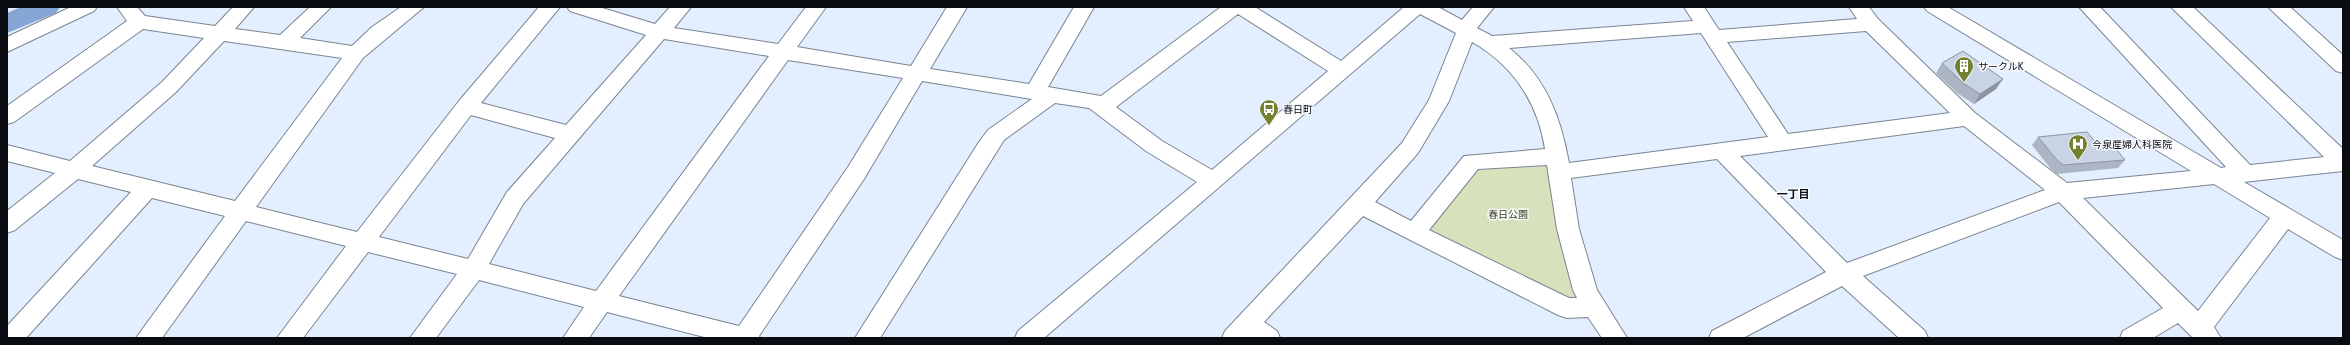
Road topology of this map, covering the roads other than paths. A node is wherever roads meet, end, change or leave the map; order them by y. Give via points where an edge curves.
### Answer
1 (87, 7) edge
2 (244, 7) edge
3 (321, 7) edge
4 (414, 7) edge
5 (550, 7) edge
6 (577, 7) edge
7 (681, 7) edge
8 (816, 7) edge
9 (957, 7) edge
10 (1084, 7) edge
11 (1234, 7) edge
12 (1241, 7) edge
13 (1416, 7) edge
14 (1423, 7) edge
15 (1484, 7) edge
16 (1694, 7) edge
17 (1859, 7) edge
18 (1934, 7) edge
19 (2089, 7) edge
20 (2181, 7) edge
21 (2278, 7) edge
22 (133, 14) edge
23 (1871, 24) junction
24 (1467, 31) junction
25 (1710, 31) junction
26 (222, 32) junction
27 (659, 32) junction
28 (285, 42) junction
29 (1489, 43) junction
30 (7, 46) edge
31 (782, 52) junction
32 (356, 53) junction
33 (2343, 66) edge
34 (1342, 71) junction
35 (916, 73) junction
36 (1044, 93) junction
37 (466, 106) junction
38 (1102, 106) junction
39 (7, 117) edge
40 (1968, 118) junction
41 (570, 134) junction
42 (1783, 143) junction
43 (1722, 151) junction
44 (7, 153) edge
45 (2343, 162) edge
46 (1557, 164) junction
47 (75, 169) junction
48 (2246, 174) junction
49 (2219, 177) junction
50 (1213, 181) junction
51 (148, 188) junction
52 (2063, 192) junction
53 (1360, 204) junction
54 (240, 212) junction
55 (2285, 216) junction
56 (7, 224) edge
57 (1414, 233) junction
58 (362, 240) junction
59 (2343, 251) edge
60 (474, 269) junction
61 (1843, 274) junction
62 (603, 303) junction
63 (1594, 307) junction
64 (2181, 309) junction
65 (1241, 330) edge
66 (2204, 333) edge
67 (11, 338) edge
68 (148, 338) edge
69 (289, 338) edge
70 (422, 338) edge
71 (575, 338) edge
72 (746, 338) edge
73 (867, 338) edge
74 (1027, 338) edge
75 (1268, 338) edge
76 (1615, 338) edge
77 (1721, 338) edge
78 (1916, 338) edge
79 (2132, 338) edge

1 - 30 street
2 - 26 street
3 - 28 street
4 - 32 street
5 - 37 street
6 - 27 street
7 - 27 street
8 - 31 street
9 - 35 street
10 - 36 street
11 - 38 street
12 - 34 street
13 - 34 street
14 - 24 street
15 - 24 street via 1470,22
16 - 25 street
17 - 23 street
18 - 49 street
19 - 48 street
20 - 45 street
21 - 33 street
22 - 26 street
22 - 39 street
23 - 25 street
23 - 40 street
24 - 29 street
24 - 53 street via 1447,83 1422,131
25 - 29 street
25 - 42 street
26 - 28 street
26 - 47 street via 169,87
27 - 31 street
27 - 41 street
28 - 32 street
29 - 46 street via 1511,60 1536,92 1546,110
31 - 35 street
31 - 62 street
32 - 54 street
34 - 50 street
35 - 36 street
35 - 72 street via 856,173
36 - 38 street via 1096,102
36 - 73 street via 987,146
37 - 41 street
37 - 58 street
38 - 50 street via 1154,146
40 - 42 street
40 - 52 street
41 - 60 street via 515,198
42 - 43 street
43 - 46 street
43 - 61 street
44 - 47 street
45 - 48 street
46 - 57 street via 1472,162
46 - 63 street via 1574,254
47 - 51 street
47 - 56 street
48 - 49 street
49 - 52 street
49 - 55 street
50 - 74 street
51 - 54 street
51 - 67 street
52 - 61 street
52 - 64 street
53 - 57 street
53 - 65 street
54 - 58 street
54 - 68 street
55 - 59 street
55 - 66 street
57 - 63 street via 1567,308
58 - 60 street
58 - 69 street
60 - 62 street
60 - 70 street
61 - 77 street
61 - 78 street
62 - 71 street
62 - 72 street
63 - 76 street
64 - 66 street
64 - 79 street
65 - 75 street

